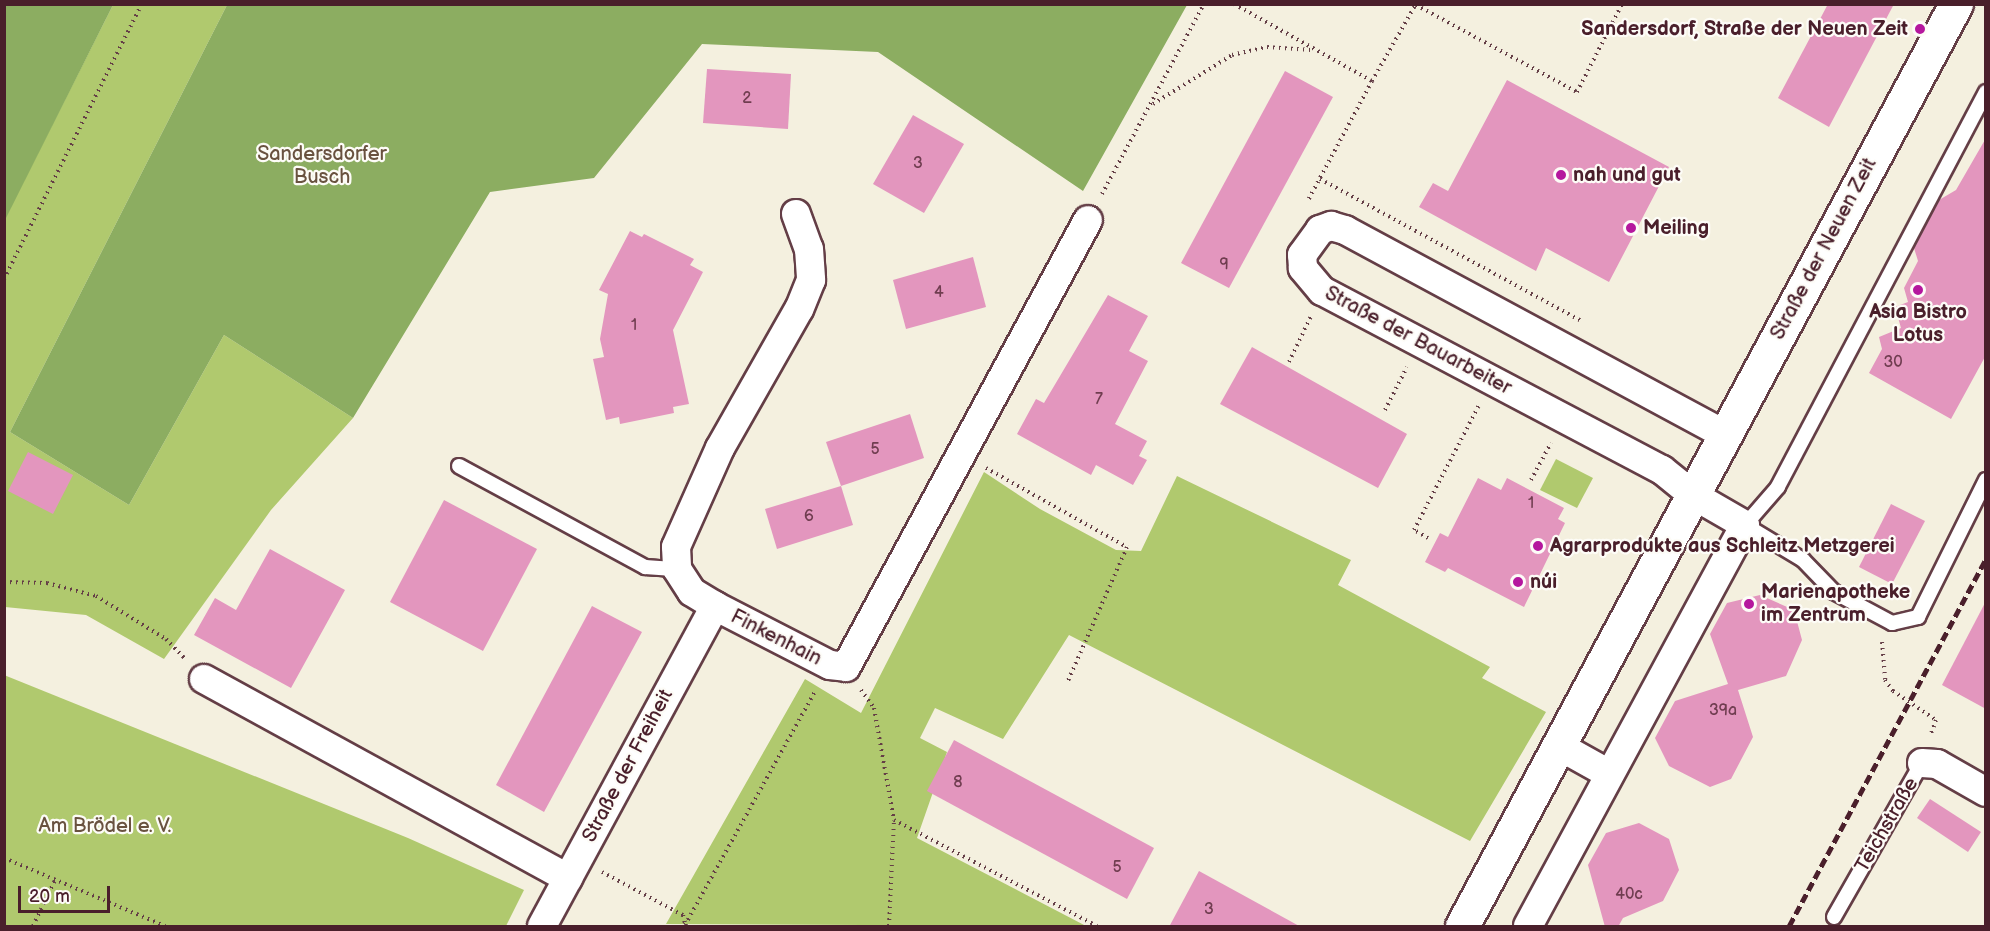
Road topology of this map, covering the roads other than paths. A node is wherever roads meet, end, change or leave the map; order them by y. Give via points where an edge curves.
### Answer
1 (1956, 4) edge
2 (1986, 92) edge
3 (796, 214) dead end
4 (1088, 219) road end
5 (1725, 435) junction
6 (459, 466) dead end
7 (1986, 480) edge
8 (1693, 495) junction
9 (1745, 525) junction
10 (677, 570) junction
11 (715, 606) junction
12 (204, 679) road end
13 (1559, 746) junction
14 (1922, 763) joint
15 (1609, 774) junction
16 (1986, 792) edge
17 (573, 868) junction
18 (1834, 917) dead end
19 (542, 927) edge
20 (1462, 927) edge
21 (1528, 927) edge

1 - 5 street, Straße der Neuen Zeit
2 - 9 lane via 1778,487
3 - 10 street via 809,249 812,280 720,448 676,547
4 - 11 street, Finkenhain via 838,666
5 - 8 street, Straße der Neuen Zeit
5 - 8 street, Straße der Bauarbeiter via 1345,230 1331,226 1310,240 1302,255 1303,268 1322,291 1662,470
6 - 10 lane via 645,567
7 - 9 lane via 1918,616 1892,624 1834,592 1803,560
8 - 9 street
8 - 13 street, Straße der Neuen Zeit
9 - 15 street
10 - 11 street, Finkenhain via 692,592
11 - 17 street, Straße der Freiheit
12 - 17 street
13 - 15 street
13 - 20 street, Straße der Neuen Zeit
14 - 16 street, Teichstraße via 1937,764
14 - 18 lane, Teichstraße
15 - 21 street
17 - 19 street, Straße der Freiheit

